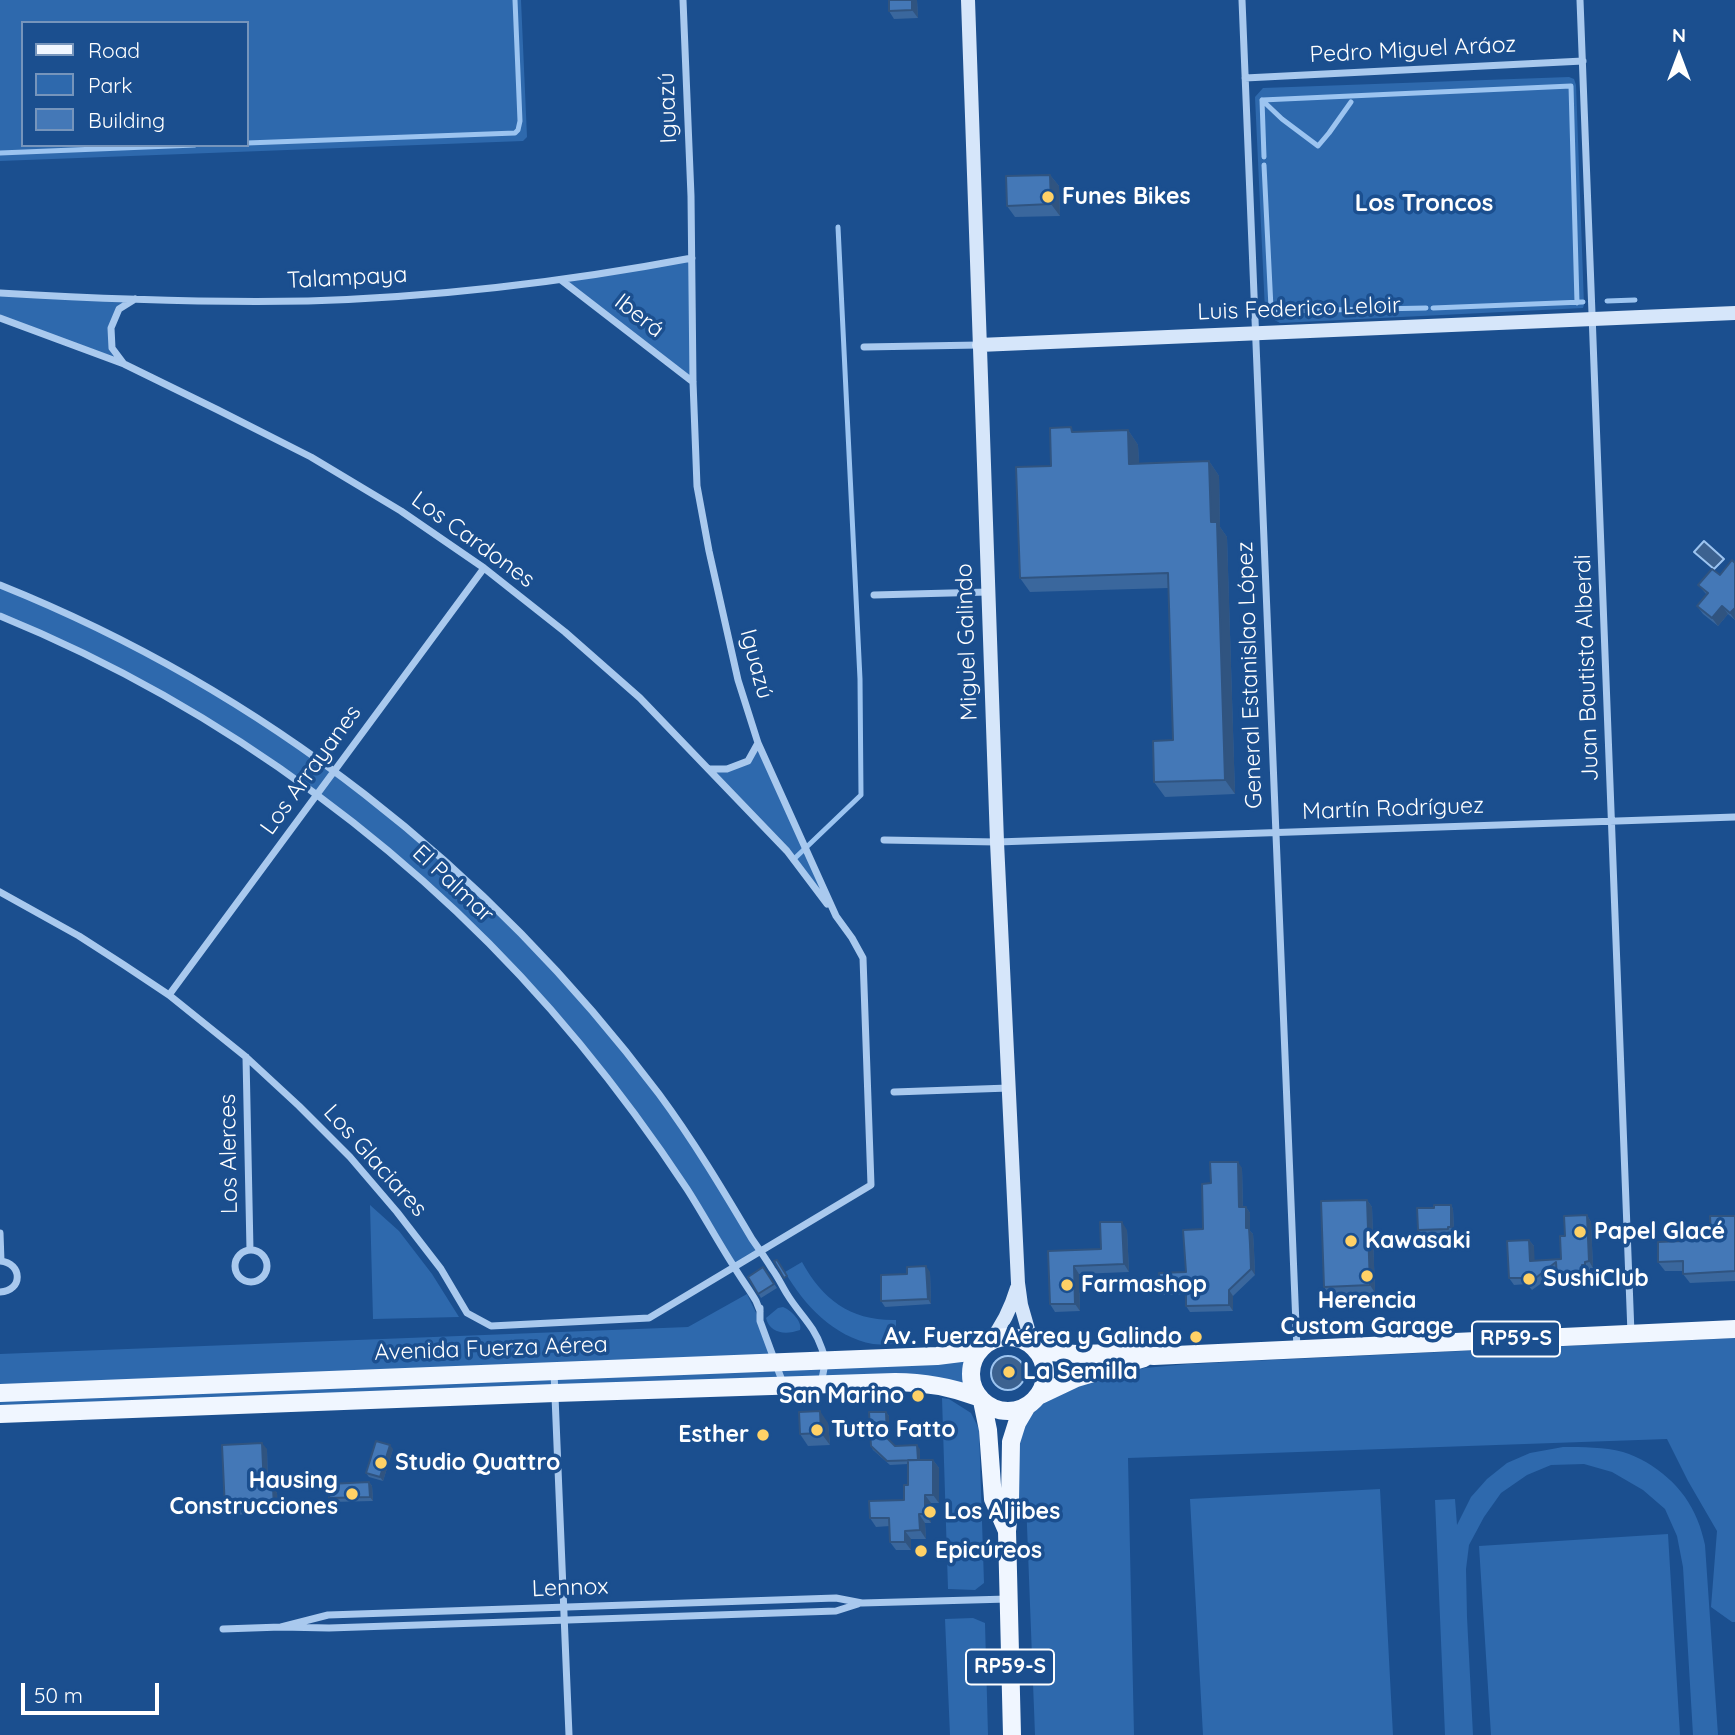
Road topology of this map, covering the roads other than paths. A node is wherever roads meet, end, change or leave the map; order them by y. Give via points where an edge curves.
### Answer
1 (683, 0) edge
2 (968, 0) edge
3 (1242, 0) edge
4 (1580, 0) edge
5 (1583, 61) junction
6 (1245, 78) junction
7 (692, 258) junction
8 (561, 280) junction
9 (0, 293) edge
10 (136, 298) junction
11 (1735, 313) edge
12 (0, 318) edge
13 (1593, 319) junction
14 (1255, 333) junction
15 (979, 345) junction
16 (864, 347) dead end
17 (124, 364) junction
18 (693, 382) junction
19 (484, 568) junction
20 (0, 585) edge
21 (988, 592) junction
22 (874, 595) dead end
23 (0, 616) edge
24 (758, 743) junction
25 (710, 769) junction
26 (334, 770) junction
27 (316, 795) junction
28 (1735, 817) edge
29 (1612, 821) junction
30 (1276, 832) junction
31 (884, 840) dead end
32 (997, 842) junction
33 (0, 892) edge
34 (835, 916) junction
35 (169, 995) junction
36 (246, 1057) junction
37 (1009, 1088) junction
38 (894, 1093) dead end
39 (0, 1233) edge
40 (250, 1250) junction
41 (760, 1251) junction
42 (1, 1261) edge
43 (734, 1267) junction
44 (1018, 1283) junction
45 (0, 1292) edge
46 (788, 1295) junction
47 (760, 1311) junction
48 (1735, 1329) edge
49 (1631, 1334) junction
50 (986, 1344) junction
51 (1035, 1349) junction
52 (1297, 1349) junction
53 (1151, 1356) junction
54 (825, 1361) junction
55 (776, 1362) junction
56 (554, 1371) junction
57 (821, 1384) junction
58 (784, 1385) junction
59 (121, 1389) junction
60 (555, 1393) junction
61 (0, 1394) edge
62 (980, 1399) junction
63 (1032, 1401) junction
64 (122, 1410) junction
65 (0, 1414) edge
66 (1007, 1531) junction
67 (1008, 1599) junction
68 (862, 1603) junction
69 (564, 1607) junction
70 (564, 1620) junction
71 (281, 1626) junction
72 (223, 1629) dead end
73 (569, 1735) edge
74 (1012, 1735) edge

1 - 7 street, Iguazú
2 - 15 main road, Miguel Galindo
3 - 6 street, General Estanislao López
4 - 5 street, Juan Bautista Alberdi
5 - 6 street, Pedro Miguel Aráoz
5 - 13 street, Juan Bautista Alberdi
6 - 14 street, General Estanislao López
7 - 8 street, Talampaya
7 - 18 street, Iguazú
8 - 10 street, Talampaya via 308,301
8 - 18 street, Iberá
9 - 10 street, Talampaya
10 - 17 street via 120,309 111,328 113,348
11 - 13 main road, Luis Federico Leloir
12 - 17 street, Los Cardones
13 - 14 main road, Luis Federico Leloir
13 - 29 street, Juan Bautista Alberdi
14 - 15 main road, Luis Federico Leloir
14 - 30 street, General Estanislao López
15 - 16 street, Luis Federico Leloir
15 - 21 main road, Miguel Galindo
17 - 19 street, Los Cardones via 311,457
18 - 24 street, Iguazú via 698,486 709,551 738,680
19 - 25 street, Los Cardones via 640,698
19 - 26 street, Los Arrayanes
20 - 26 street, El Palmar via 117,637 191,677
21 - 22 street
21 - 32 main road, Miguel Galindo
23 - 27 street, El Palmar via 104,663 177,703
24 - 25 street via 748,761 727,769
24 - 34 street, Iguazú
25 - 34 street, Los Cardones via 787,851
26 - 27 street, Los Arrayanes
26 - 41 street, El Palmar via 476,888 603,1023 712,1172
27 - 35 street, Los Arrayanes
27 - 43 street, El Palmar via 388,851 520,975 636,1115
28 - 29 street, Martín Rodríguez
29 - 30 street, Martín Rodríguez
29 - 49 street, Juan Bautista Alberdi
30 - 32 street, Martín Rodríguez
30 - 52 street, General Estanislao López
31 - 32 street, Martín Rodríguez
32 - 37 main road, Miguel Galindo
33 - 35 street, Los Glaciares via 79,936
34 - 41 street, Iguazú via 863,958 871,1185
35 - 36 street, Los Glaciares
36 - 40 street, Los Alerces
36 - 43 street, Los Glaciares via 350,1157 441,1269 467,1313 491,1326 649,1318
37 - 38 street
37 - 44 main road, Miguel Galindo
39 - 42 street
40 - 40 street, Los Alerces via 239,1255 235,1267 240,1278 251,1282 262,1277 267,1266 262,1255
41 - 43 street, Los Glaciares
41 - 46 street, El Palmar
41 - 46 street, El Palmar via 776,1266
42 - 45 street via 13,1265 18,1276 13,1288
43 - 47 street, El Palmar
43 - 47 street, El Palmar via 754,1290
44 - 50 main road, Miguel Galindo via 1012,1305
44 - 51 main road, Miguel Galindo
46 - 54 street, El Palmar via 817,1336
47 - 55 street, El Palmar
48 - 49 main road, Avenida Fuerza Aérea / RP59-S
49 - 52 main road, Avenida Fuerza Aérea / RP59-S
50 - 51 main road, Avenida Fuerza Aérea / RP59-S via 1012,1338
50 - 54 main road, Avenida Fuerza Aérea via 937,1356
50 - 62 main road, RP59-S via 971,1366 970,1377
51 - 53 main road, Avenida Fuerza Aérea / RP59-S
51 - 63 main road via 1045,1373
52 - 53 main road, Avenida Fuerza Aérea / RP59-S
53 - 63 main road, Avenida Fuerza Aérea / RP59-S via 1076,1378
54 - 55 main road, Avenida Fuerza Aérea
54 - 57 street
55 - 56 main road, Avenida Fuerza Aérea
55 - 58 street, El Palmar
56 - 59 main road, Avenida Fuerza Aérea
56 - 60 street
57 - 58 main road, Avenida Fuerza Aérea
57 - 62 main road, Avenida Fuerza Aérea via 916,1382
58 - 60 main road, Avenida Fuerza Aérea
59 - 61 main road, Avenida Fuerza Aérea
59 - 64 main road
60 - 64 main road, Avenida Fuerza Aérea
60 - 69 street
62 - 63 main road, Avenida Fuerza Aérea via 1003,1411
62 - 66 main road, RP59-S via 988,1430 993,1499
63 - 66 main road, RP59-S via 1011,1442
64 - 65 main road, Avenida Fuerza Aérea
66 - 67 main road, RP59-S
67 - 68 street, Lennox
67 - 74 main road, RP59-S
68 - 69 street, Lennox via 835,1598
68 - 70 street, Lennox via 836,1611
69 - 70 street
69 - 71 street, Lennox via 328,1615
70 - 71 street, Lennox
70 - 73 street
71 - 72 street, Lennox

